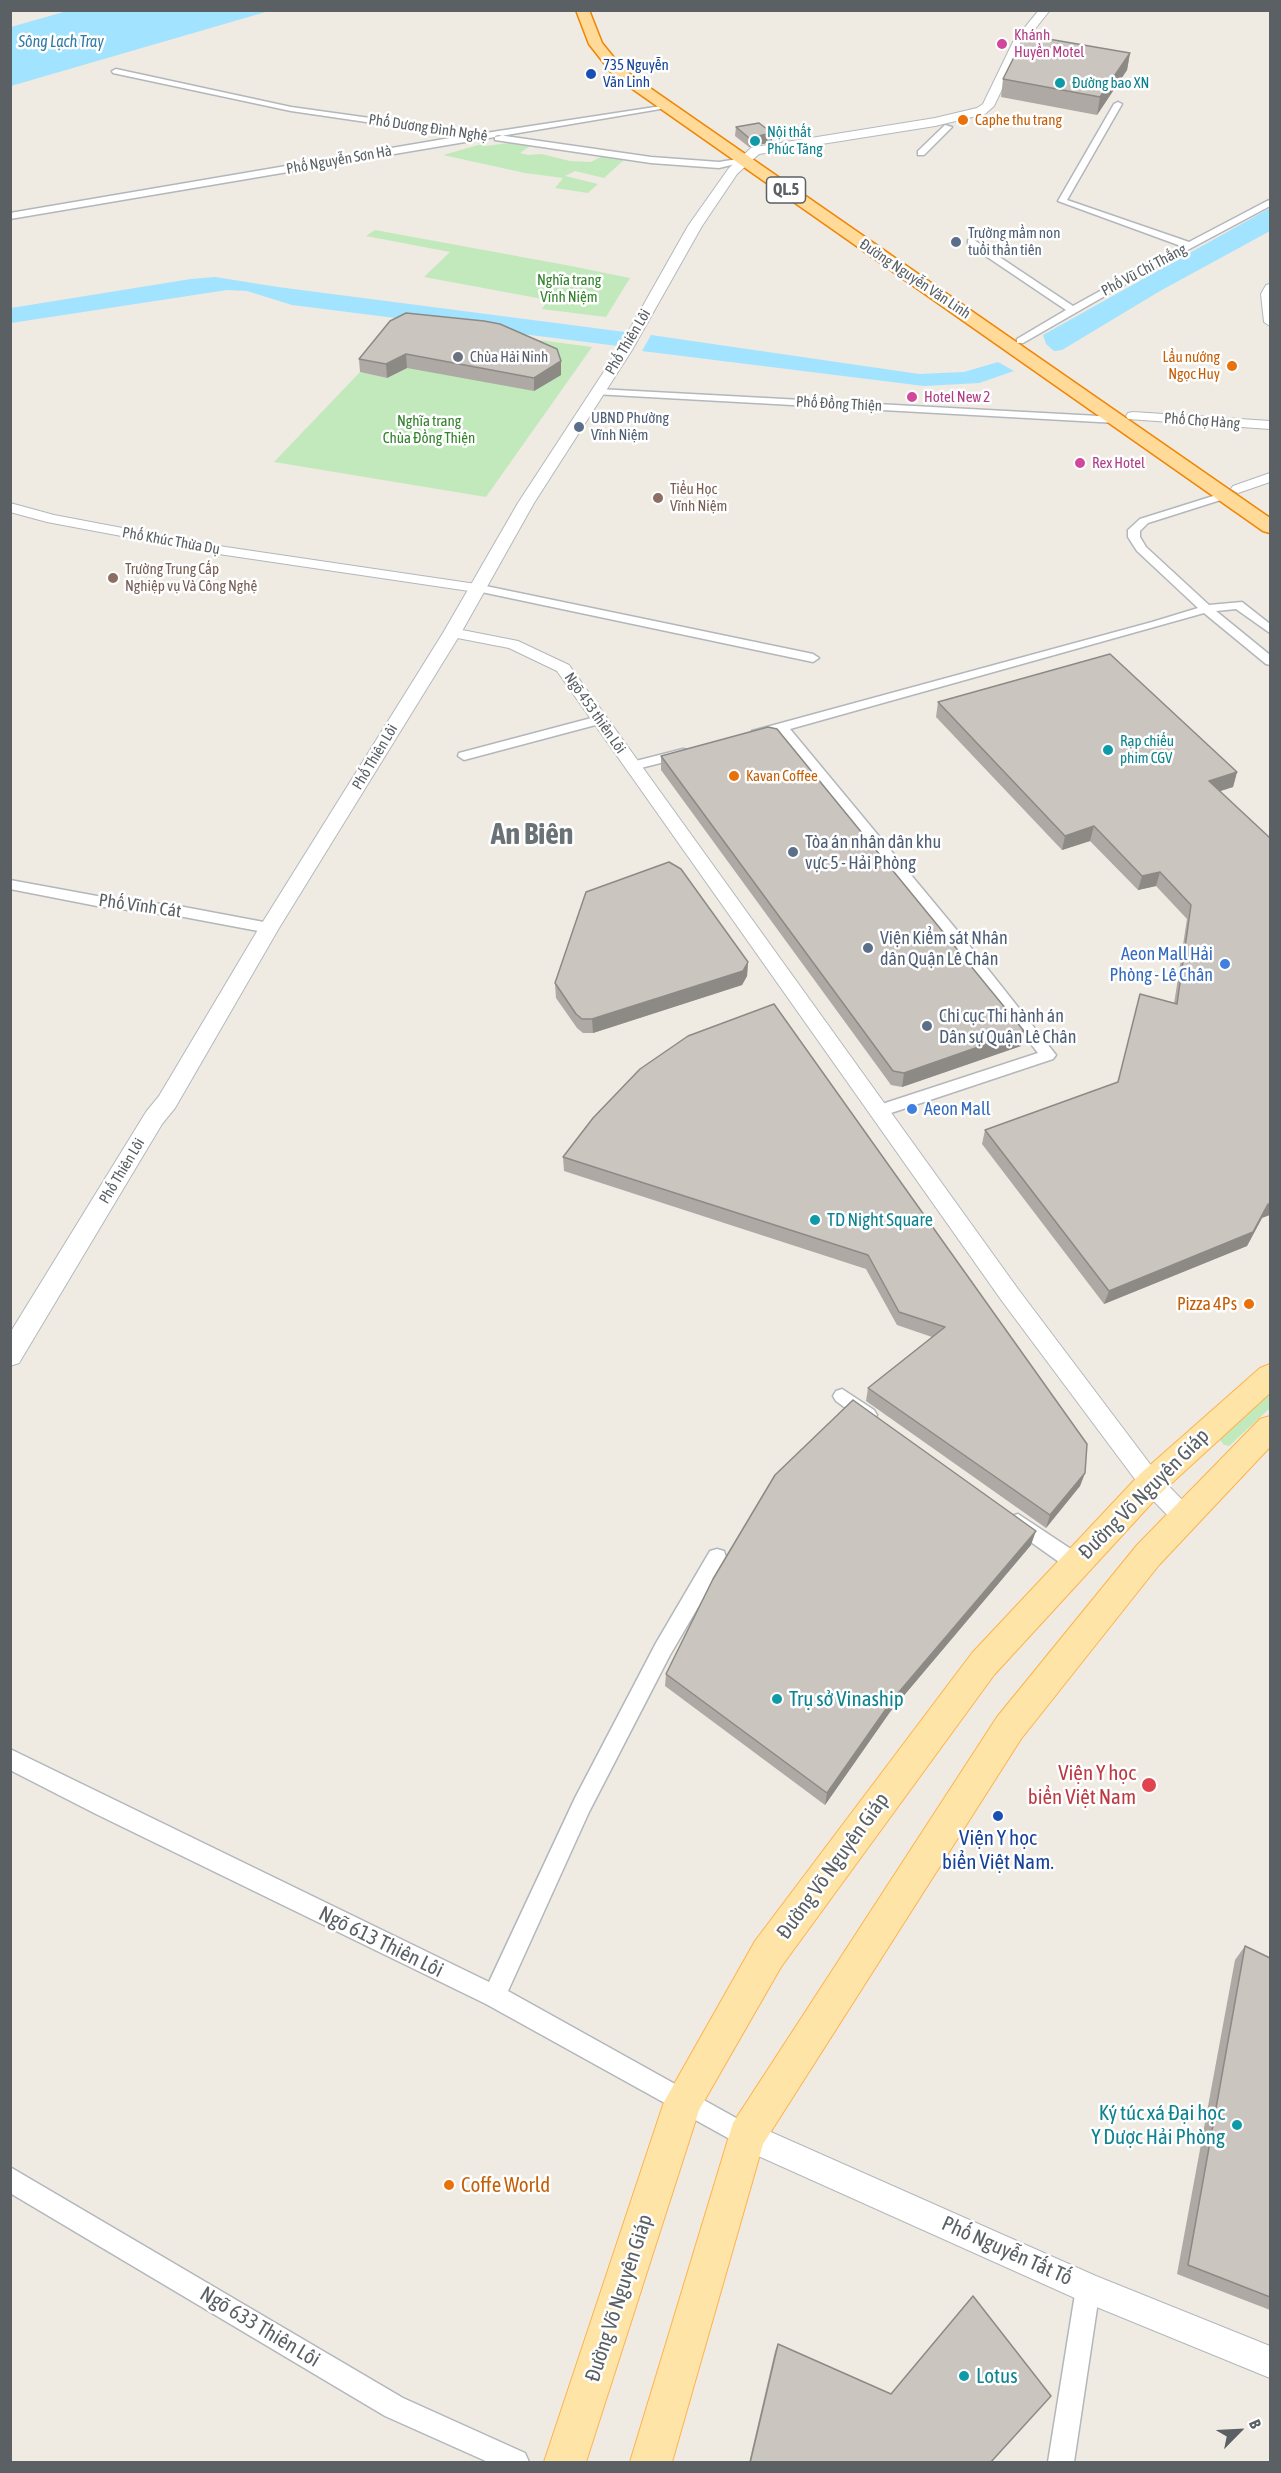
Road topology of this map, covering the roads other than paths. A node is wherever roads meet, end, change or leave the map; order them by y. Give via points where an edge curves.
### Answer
1 (582, 10) edge
2 (596, 10) edge
3 (1046, 10) edge
4 (116, 71) dead end
5 (1118, 104) dead end
6 (668, 107) junction
7 (948, 127) dead end
8 (478, 136) junction
9 (921, 153) dead end
10 (746, 158) junction
11 (1270, 203) edge
12 (10, 216) edge
13 (970, 242) dead end
14 (1190, 246) junction
15 (1270, 288) edge
16 (1072, 310) junction
17 (1270, 322) edge
18 (1017, 344) junction
19 (598, 392) junction
20 (1125, 418) junction
21 (1270, 425) edge
22 (1270, 477) edge
23 (1232, 492) junction
24 (10, 507) edge
25 (1270, 510) edge
26 (1270, 527) edge
27 (476, 588) junction
28 (1206, 609) junction
29 (1270, 629) edge
30 (452, 633) junction
31 (813, 658) dead end
32 (1270, 661) edge
33 (599, 720) junction
34 (782, 728) junction
35 (740, 738) edge
36 (698, 749) edge
37 (464, 756) dead end
38 (633, 766) junction
39 (10, 884) edge
40 (269, 928) junction
41 (879, 1111) junction
42 (10, 1356) edge
43 (1270, 1376) edge
44 (842, 1396) dead end
45 (881, 1424) edge
46 (1270, 1428) edge
47 (1151, 1483) junction
48 (1008, 1515) edge
49 (1183, 1516) junction
50 (717, 1557) dead end
51 (1076, 1563) junction
52 (10, 1759) edge
53 (494, 1996) junction
54 (683, 2102) junction
55 (746, 2136) junction
56 (10, 2179) edge
57 (1088, 2288) junction
58 (1270, 2362) edge
59 (516, 2463) edge
60 (565, 2463) edge
61 (651, 2463) edge
62 (1061, 2463) edge

1 - 6 highway, Đường Nguyễn Văn Linh / QL.5 via 596,44 619,73
2 - 10 highway, Đường Nguyễn Văn Linh / QL.5 via 612,45 638,74
3 - 10 main road via 1019,42 988,106 981,111 754,151
4 - 8 street, Phố Dương Đình Nghệ via 291,110
5 - 14 street via 1062,201
6 - 8 street, Phố Nguyễn Sơn Hà
6 - 10 highway, Đường Nguyễn Văn Linh / QL.5
7 - 9 street
8 - 10 street, Phố Dương Đình Nghệ via 651,160 719,165
8 - 12 street, Phố Nguyễn Sơn Hà
10 - 18 highway, Đường Nguyễn Văn Linh / QL.5
10 - 19 main road, Phố Thiên Lôi via 695,226
11 - 14 street, Phố Vũ Chí Thắng
13 - 16 street
14 - 16 street, Phố Vũ Chí Thắng
15 - 17 street
16 - 18 street, Phố Vũ Chí Thắng
18 - 20 highway, Đường Nguyễn Văn Linh / QL.5
19 - 20 street, Phố Đồng Thiện
19 - 27 main road, Phố Thiên Lôi
20 - 21 street, Phố Chợ Hàng
20 - 23 highway, Đường Nguyễn Văn Linh / QL.5
22 - 23 street
23 - 25 highway, Đường Nguyễn Văn Linh / QL.5
23 - 26 highway, Đường Nguyễn Văn Linh / QL.5
23 - 28 street via 1144,521 1134,530 1141,549
24 - 27 street, Phố Khúc Thừa Dụ via 52,519 212,549
27 - 30 main road, Phố Thiên Lôi
27 - 31 street
28 - 29 street via 1238,605
28 - 32 street
28 - 34 street
30 - 33 street, Ngõ 453 thiên Lôi via 513,644 563,668
30 - 40 main road, Phố Thiên Lôi
33 - 37 street
33 - 38 street, Ngõ 453 thiên Lôi
34 - 35 street
34 - 41 street via 1048,1055
36 - 38 street
38 - 41 street, Ngõ 453 thiên Lôi
39 - 40 street, Phố Vĩnh Cát
40 - 42 main road, Phố Thiên Lôi
41 - 47 street, Ngõ 453 thiên Lôi
43 - 47 main road, Đường Võ Nguyên Giáp
44 - 45 street
46 - 49 main road
47 - 49 street, Ngõ 453 thiên Lôi
47 - 51 main road, Đường Võ Nguyên Giáp
48 - 51 street
49 - 55 main road via 1010,1728
50 - 53 street via 663,1649 582,1805
51 - 54 main road, Đường Võ Nguyên Giáp via 982,1664 768,1954
52 - 53 street, Ngõ 613 Thiên Lôi
53 - 54 street, Ngõ 613 Thiên Lôi
54 - 55 street, Ngõ 613 Thiên Lôi
54 - 60 main road, Đường Võ Nguyên Giáp
55 - 57 street, Phố Nguyễn Tất Tố
55 - 61 main road
56 - 59 street, Ngõ 633 Thiên Lôi via 394,2407
57 - 58 street, Phố Nguyễn Tất Tố
57 - 62 street

